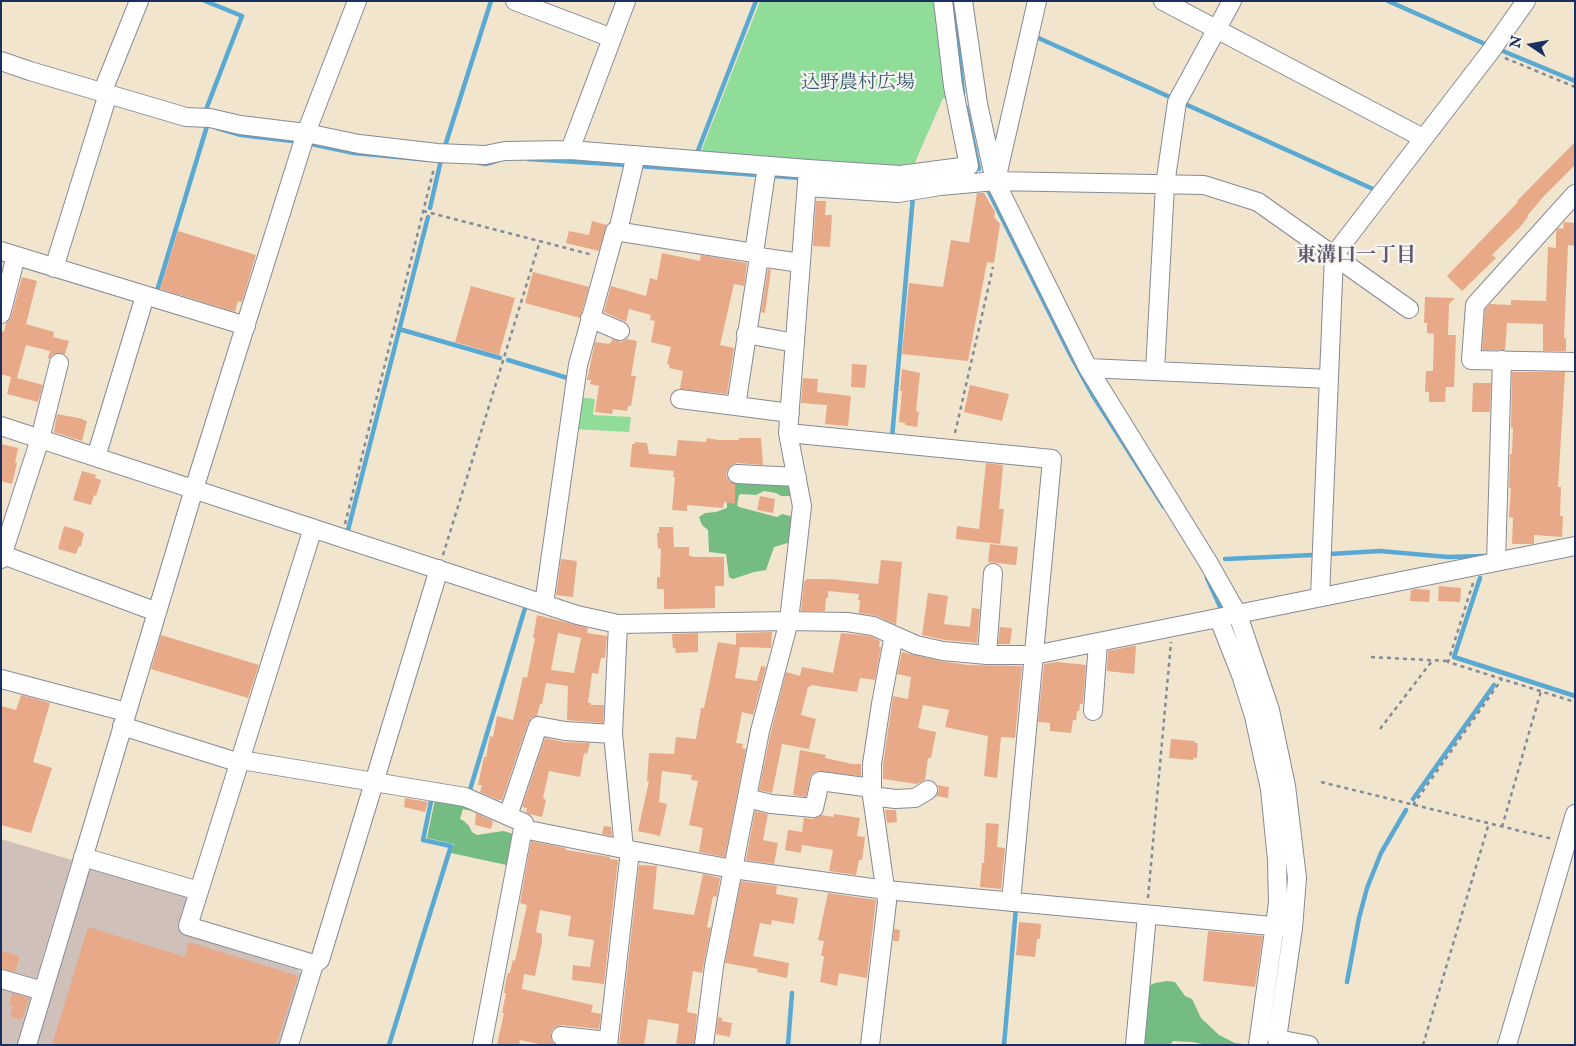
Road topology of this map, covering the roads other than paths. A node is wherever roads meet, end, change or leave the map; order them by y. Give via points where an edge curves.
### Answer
1 (139, 1) edge
2 (357, 1) edge
3 (515, 1) edge
4 (626, 1) edge
5 (943, 1) edge
6 (963, 1) edge
7 (1037, 1) edge
8 (1163, 1) edge
9 (1232, 1) edge
10 (1526, 1) edge
11 (1216, 30) junction
12 (612, 38) junction
13 (1, 60) edge
14 (105, 93) junction
15 (306, 133) junction
16 (1423, 138) junction
17 (570, 150) junction
18 (636, 155) junction
19 (767, 166) junction
20 (808, 169) junction
21 (996, 182) junction
22 (1165, 185) junction
23 (806, 187) junction
24 (1575, 194) edge
25 (618, 231) junction
26 (9, 254) edge
27 (756, 255) junction
28 (1334, 255) junction
29 (801, 263) junction
30 (54, 268) junction
31 (146, 296) junction
32 (1409, 309) dead end
33 (1, 314) edge
34 (590, 318) junction
35 (246, 326) junction
36 (620, 331) dead end
37 (746, 334) junction
38 (795, 343) junction
39 (1502, 360) junction
40 (1575, 362) edge
41 (59, 364) dead end
42 (1088, 368) junction
43 (1155, 371) junction
44 (1328, 378) junction
45 (680, 399) dead end
46 (736, 406) junction
47 (790, 413) junction
48 (1, 426) edge
49 (788, 433) junction
50 (40, 439) junction
51 (96, 457) junction
52 (737, 474) dead end
53 (796, 477) junction
54 (194, 489) junction
55 (313, 528) junction
56 (1575, 534) edge
57 (1575, 546) edge
58 (2, 554) edge
59 (1496, 562) junction
60 (439, 569) junction
61 (993, 572) dead end
62 (1320, 597) junction
63 (544, 604) junction
64 (157, 612) junction
65 (1238, 615) junction
66 (1219, 619) junction
67 (789, 621) junction
68 (618, 624) junction
69 (894, 635) junction
70 (1098, 643) junction
71 (987, 655) junction
72 (1034, 655) junction
73 (1, 679) edge
74 (1093, 712) dead end
75 (124, 719) junction
76 (613, 734) junction
77 (240, 761) junction
78 (375, 782) junction
79 (928, 790) dead end
80 (872, 792) junction
81 (747, 798) junction
82 (1575, 814) edge
83 (508, 816) junction
84 (523, 829) junction
85 (1570, 843) edge
86 (627, 850) junction
87 (83, 857) junction
88 (733, 869) junction
89 (886, 890) junction
90 (199, 891) junction
91 (1011, 902) junction
92 (1147, 914) junction
93 (1275, 926) junction
94 (1293, 928) junction
95 (314, 964) junction
96 (1, 979) edge
97 (43, 991) junction
98 (561, 1036) dead end
99 (1277, 1042) edge
100 (608, 1043) edge
101 (26, 1045) edge
102 (289, 1045) edge
103 (482, 1045) edge
104 (704, 1045) edge
105 (870, 1045) edge
106 (1135, 1045) edge
107 (1258, 1045) edge
108 (1309, 1045) edge
109 (1507, 1045) edge

1 - 14 street
2 - 15 street
3 - 12 street
4 - 12 street
5 - 20 street via 953,86 969,166 900,175
6 - 21 street via 978,104
7 - 21 street
8 - 11 street
9 - 11 street
10 - 16 street
11 - 16 street
11 - 22 street via 1177,102
12 - 17 street
13 - 14 street
14 - 15 street via 186,117
14 - 30 street
15 - 17 street via 359,144 437,153 485,156 506,151
15 - 35 street
16 - 28 street
17 - 18 street
18 - 19 street
18 - 25 street
19 - 20 street
19 - 27 street
20 - 23 street
21 - 22 street
21 - 23 street via 898,193
21 - 42 street
22 - 28 street via 1204,185 1258,202
22 - 43 street
23 - 29 street
24 - 39 street via 1475,305 1472,360
25 - 27 street
25 - 34 street via 615,231
26 - 30 street
26 - 33 street
27 - 29 street
27 - 37 street
28 - 32 street
28 - 44 street
29 - 38 street
30 - 31 street
31 - 35 street
31 - 51 street
34 - 36 street
34 - 63 street via 578,365
35 - 54 street
37 - 38 street
37 - 46 street
38 - 47 street
39 - 40 street
39 - 59 street
41 - 50 street
42 - 43 street
42 - 65 street
43 - 44 street
44 - 62 street
45 - 46 street
46 - 47 street
47 - 49 street
48 - 50 street
49 - 53 street
49 - 72 street via 1052,459
50 - 51 street
50 - 58 street
51 - 54 street
52 - 53 street
53 - 67 street via 802,506
54 - 55 street
54 - 64 street
55 - 60 street
55 - 77 street
56 - 57 street
57 - 59 street
58 - 64 street
59 - 62 street
60 - 63 street
60 - 78 street
61 - 71 street
62 - 65 street
63 - 68 street
64 - 75 street
65 - 66 street
65 - 94 street via 1270,710 1286,786 1297,878
66 - 70 street
66 - 93 street via 1242,675 1270,790 1278,894
67 - 68 street
67 - 69 street via 847,622 873,626
67 - 81 street via 760,731
68 - 76 street
69 - 71 street via 916,645 943,651
69 - 80 street via 878,721
70 - 72 street
70 - 74 street
71 - 72 street
72 - 91 street
73 - 75 street
75 - 77 street
75 - 87 street
76 - 83 street via 538,726
76 - 86 street
77 - 78 street
77 - 90 street
78 - 83 street via 465,797
78 - 95 street via 320,960
79 - 80 street via 915,798 895,799
80 - 81 street via 820,781 814,808
80 - 89 street
81 - 88 street
82 - 85 street
83 - 84 street via 524,823
84 - 86 street
84 - 103 street
85 - 109 street
86 - 88 street
86 - 100 street
87 - 90 street
87 - 97 street
88 - 89 street
88 - 104 street via 714,966
89 - 91 street
89 - 105 street
90 - 95 street via 188,926
91 - 92 street
92 - 93 street
92 - 106 street
93 - 94 street
93 - 107 street
94 - 99 street
95 - 102 street
96 - 97 street
97 - 101 street
98 - 100 street
99 - 108 street

